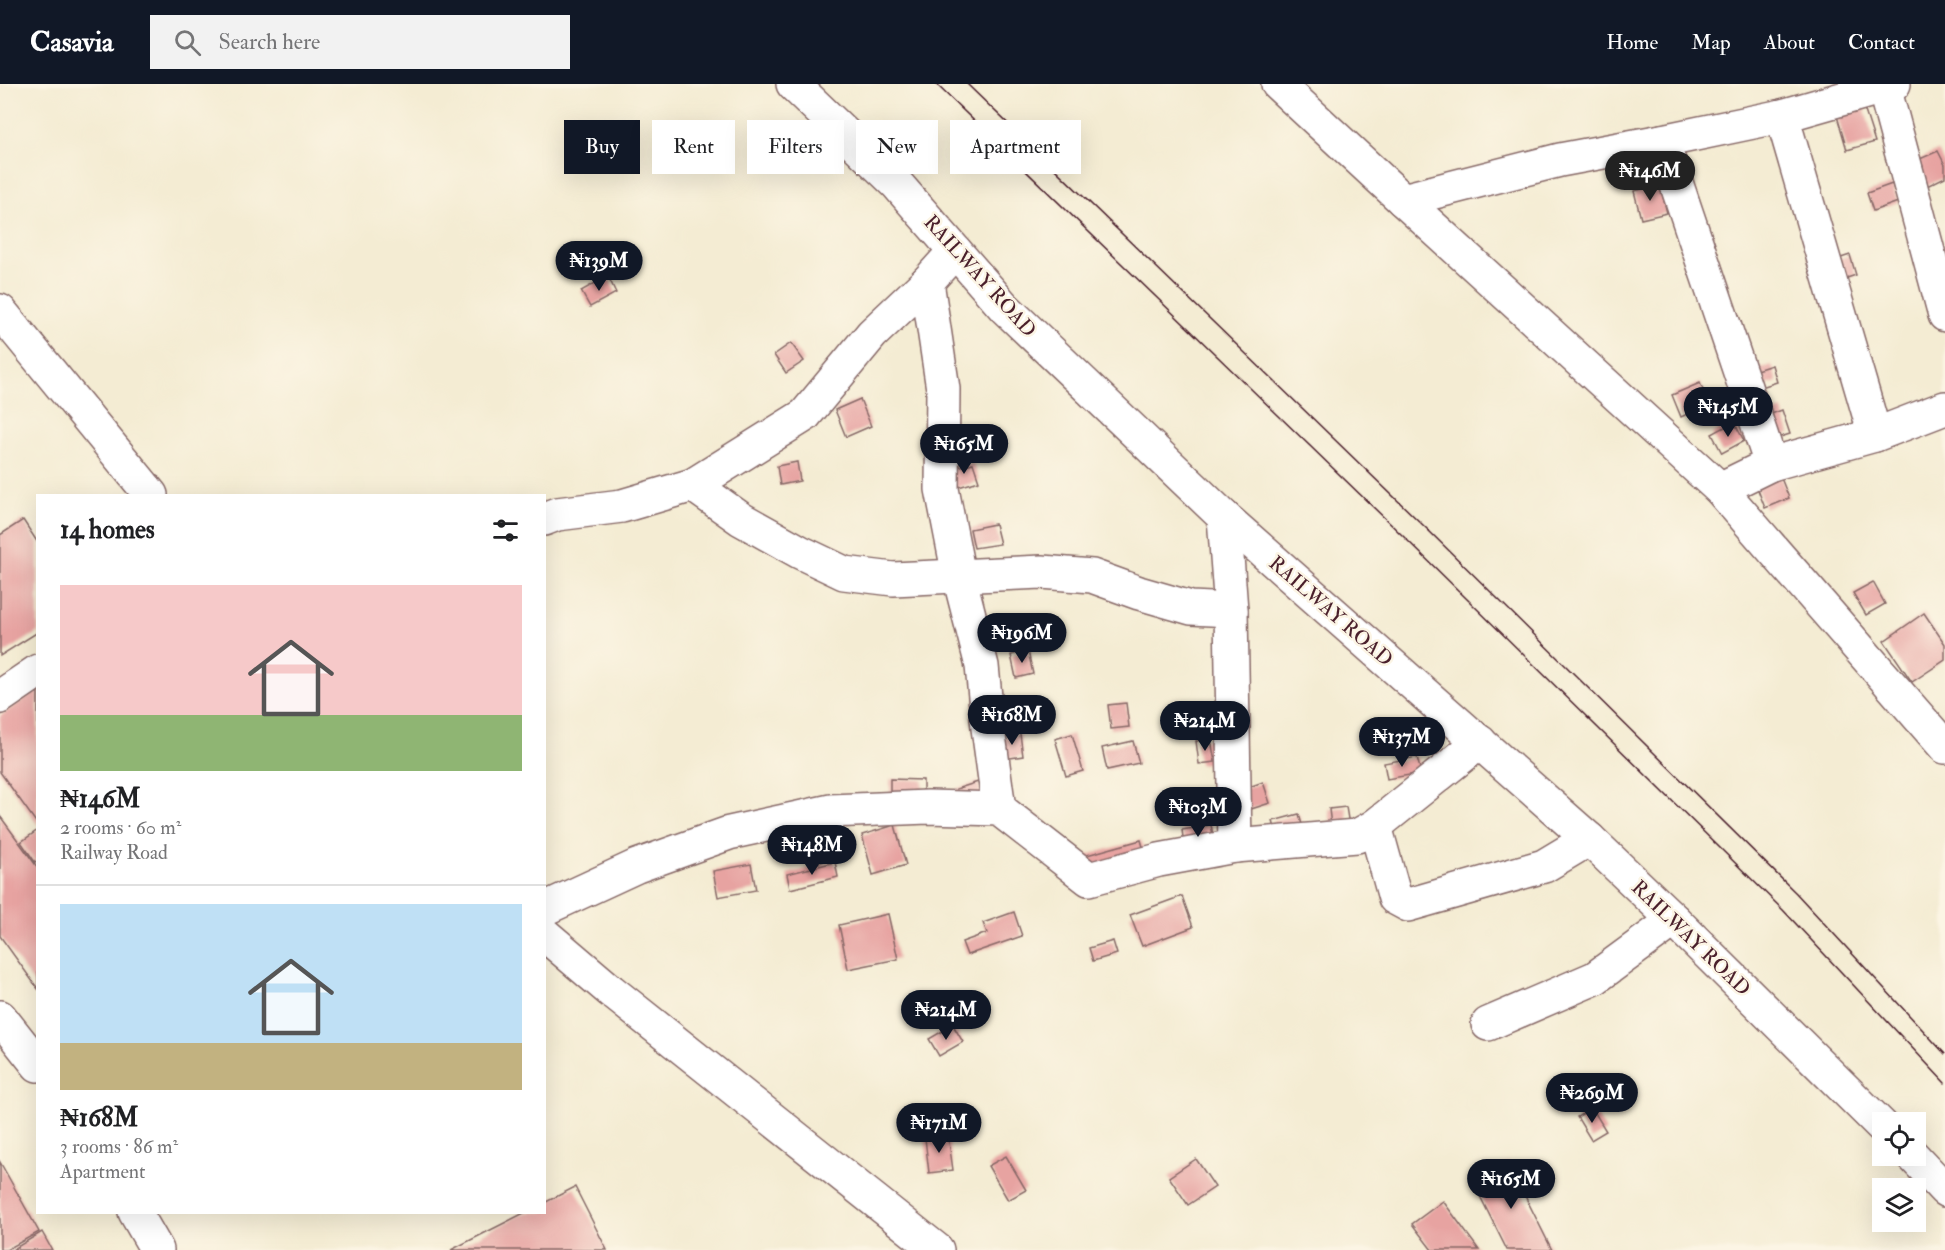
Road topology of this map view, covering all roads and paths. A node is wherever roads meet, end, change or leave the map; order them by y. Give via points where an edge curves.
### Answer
1 (793, 84) edge
2 (1278, 84) edge
3 (1889, 85) edge
4 (1811, 95) edge
5 (1782, 116) junction
6 (1662, 141) junction
7 (1403, 200) junction
8 (955, 251) junction
9 (927, 282) junction
10 (0, 311) edge
11 (1945, 315) edge
12 (1945, 408) edge
13 (1875, 435) junction
14 (1770, 464) junction
15 (693, 485) junction
16 (1720, 489) junction
17 (150, 494) edge
18 (1224, 517) junction
19 (546, 518) edge
20 (959, 576) junction
21 (1231, 610) junction
22 (36, 671) edge
23 (0, 697) edge
24 (1480, 742) junction
25 (1945, 747) edge
26 (999, 809) junction
27 (1375, 826) junction
28 (1589, 839) junction
29 (1235, 846) junction
30 (546, 908) edge
31 (1674, 920) junction
32 (546, 936) edge
33 (0, 1017) edge
34 (1488, 1024) dead end
35 (36, 1062) edge
36 (1872, 1116) edge
37 (1922, 1166) edge
38 (1945, 1190) edge
39 (136, 1214) edge
40 (157, 1250) edge
41 (937, 1250) edge

1 - 8 street, RAILWAY ROAD via 896,183
2 - 7 street
3 - 4 street
3 - 11 street
4 - 5 street
5 - 6 street
5 - 13 street
6 - 7 street via 1560,160
6 - 14 street
7 - 16 street
8 - 9 street
8 - 18 street, RAILWAY ROAD via 1004,307
9 - 15 street via 872,334 805,415
9 - 20 street via 943,389 942,489
10 - 17 street
12 - 13 street
13 - 14 street
14 - 16 street
15 - 19 street via 621,506
15 - 20 street via 741,519 844,573 893,579
16 - 25 street
18 - 21 street
18 - 24 street, RAILWAY ROAD
20 - 21 street via 1042,572 1092,576 1191,608
20 - 26 street via 982,666
21 - 29 street
22 - 23 street
24 - 27 street
24 - 28 street, RAILWAY ROAD
26 - 29 street via 1089,879 1159,860
26 - 30 street via 928,807 830,812 729,833 637,866
27 - 28 street via 1395,898 1408,905 1544,866
27 - 29 street via 1357,836
28 - 31 street, RAILWAY ROAD
31 - 34 street via 1595,978
31 - 36 street, RAILWAY ROAD
32 - 41 street
33 - 35 street
37 - 38 street
39 - 40 street

